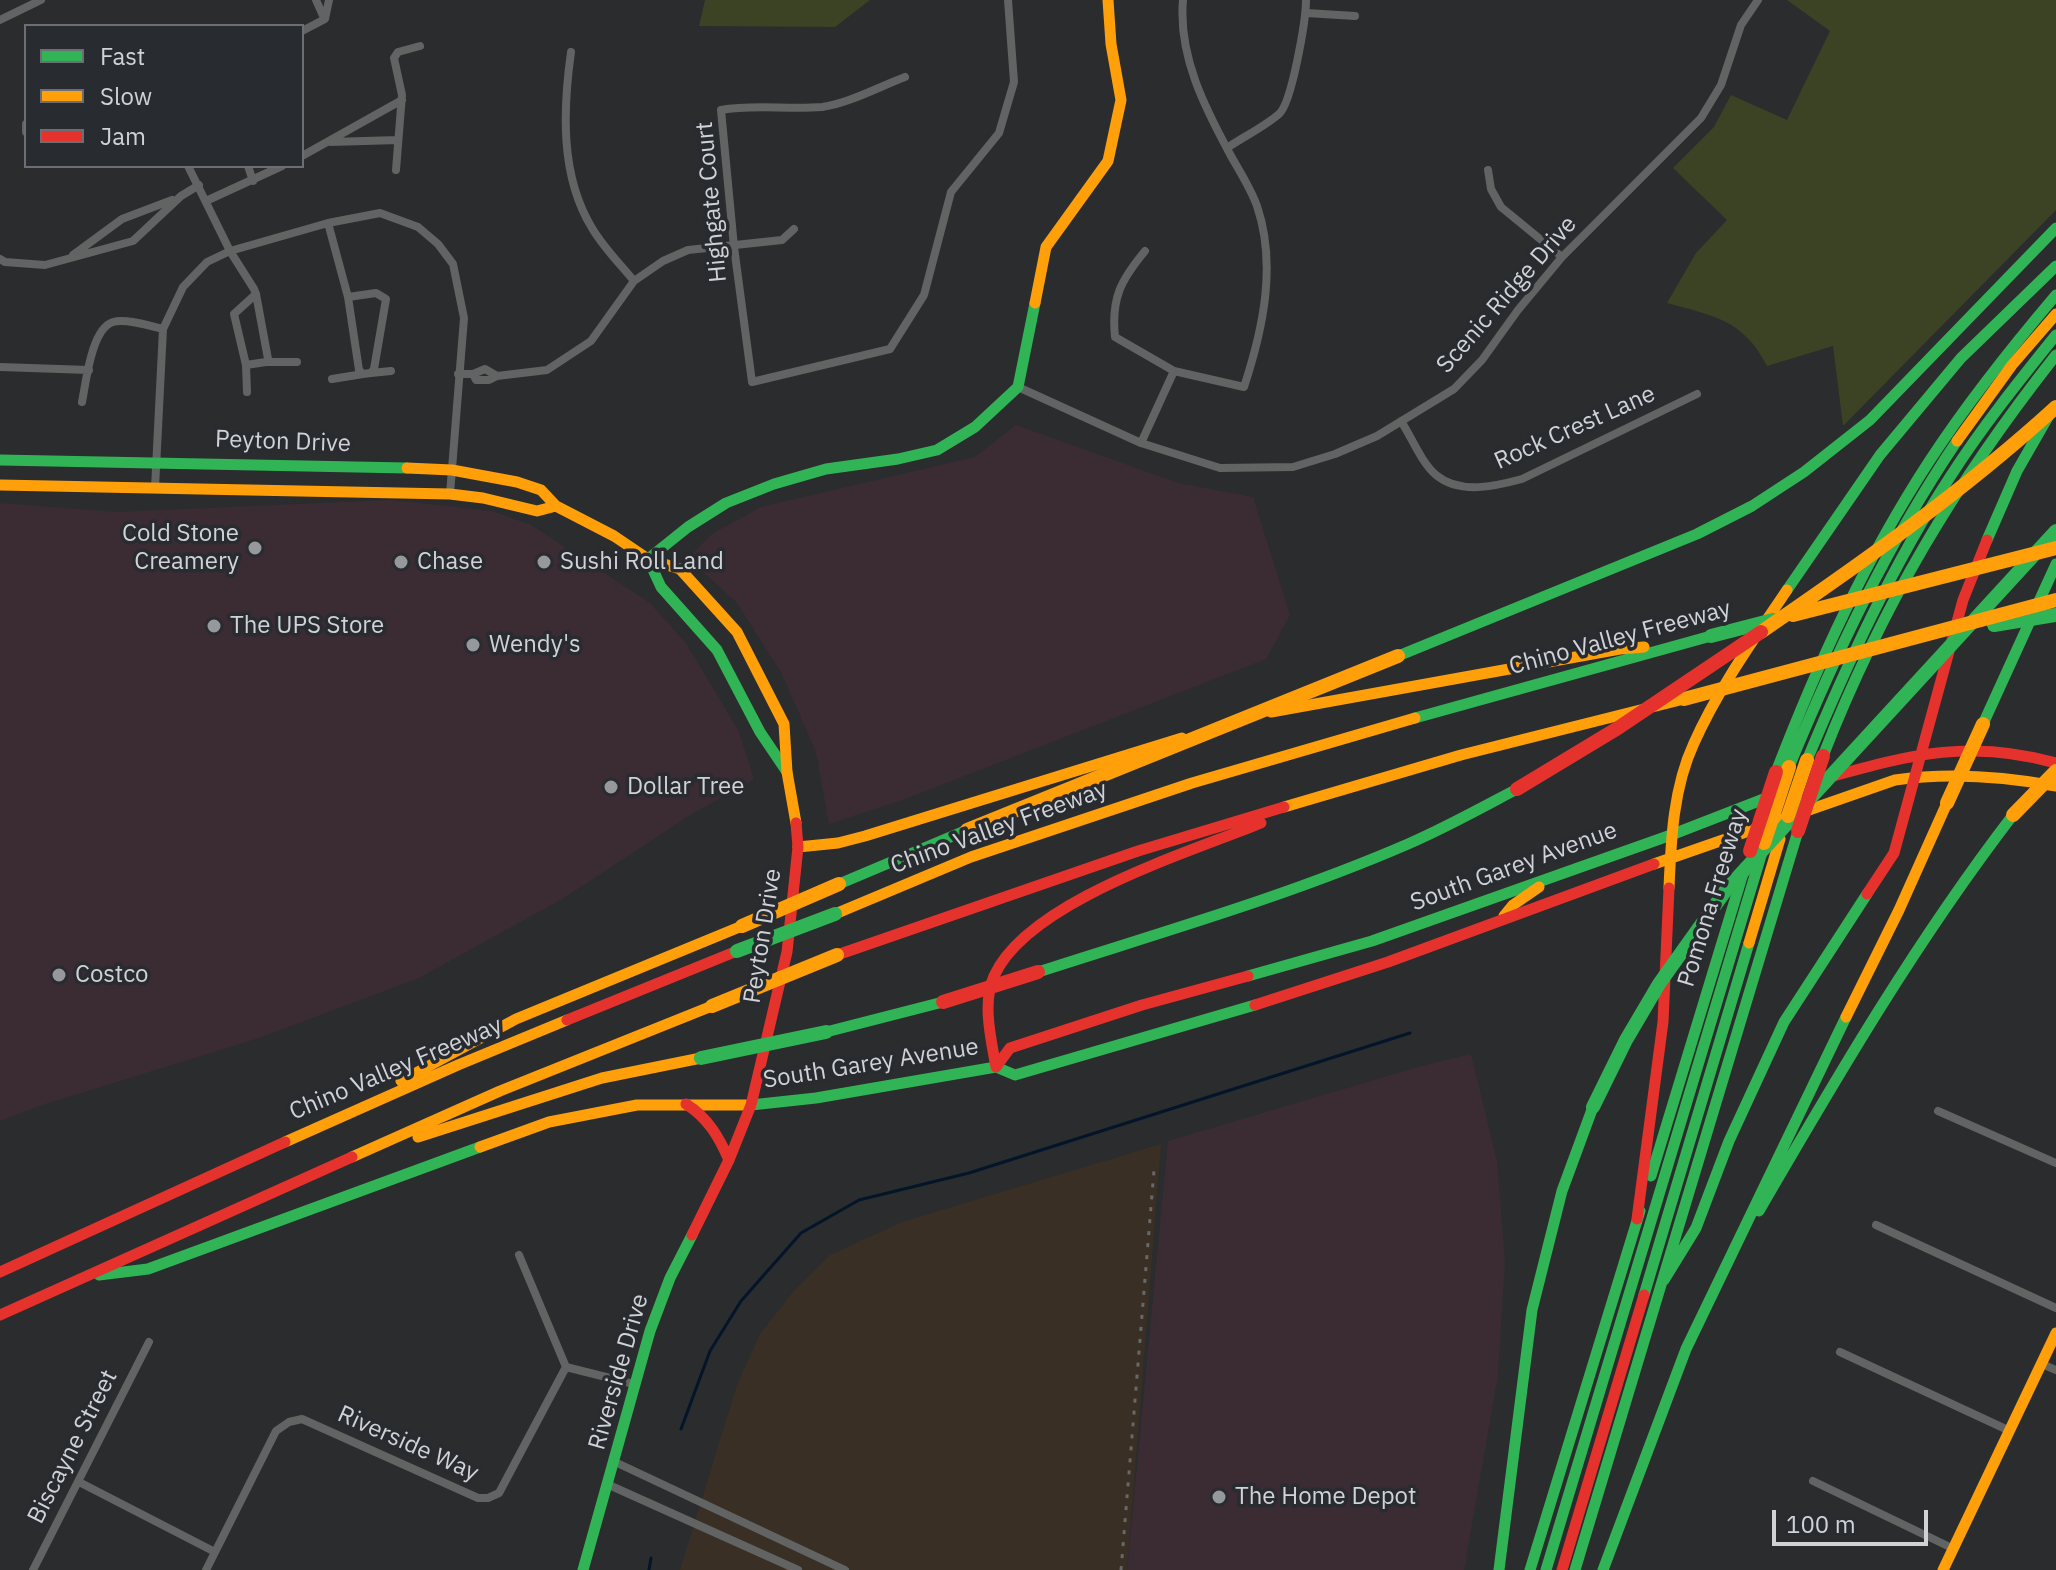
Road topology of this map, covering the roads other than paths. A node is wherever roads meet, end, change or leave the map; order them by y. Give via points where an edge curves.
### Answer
1 (41, 0) edge
2 (316, 0) edge
3 (329, 0) edge
4 (1008, 0) edge
5 (1108, 0) edge
6 (1183, 0) edge
7 (1306, 0) edge
8 (1758, 0) edge
9 (1306, 13) junction
10 (1355, 16) dead end
11 (325, 19) junction
12 (0, 20) edge
13 (304, 30) edge
14 (420, 46) dead end
15 (571, 52) dead end
16 (905, 77) dead end
17 (402, 100) junction
18 (398, 140) junction
19 (326, 143) junction
20 (1227, 148) junction
21 (304, 155) edge
22 (189, 168) edge
23 (249, 168) edge
24 (278, 168) edge
25 (396, 170) dead end
26 (1488, 170) dead end
27 (253, 181) junction
28 (199, 185) junction
29 (181, 196) junction
30 (206, 201) junction
31 (328, 223) junction
32 (2056, 228) edge
33 (794, 229) dead end
34 (734, 247) junction
35 (230, 251) junction
36 (1145, 251) dead end
37 (1562, 257) junction
38 (0, 259) edge
39 (66, 260) junction
40 (2056, 266) edge
41 (634, 281) junction
42 (256, 294) junction
43 (2056, 295) edge
44 (348, 297) junction
45 (2056, 314) edge
46 (163, 329) junction
47 (2056, 335) edge
48 (2056, 355) edge
49 (266, 362) junction
50 (297, 362) dead end
51 (246, 365) junction
52 (0, 367) edge
53 (89, 370) junction
54 (391, 371) dead end
55 (1174, 371) junction
56 (367, 374) junction
57 (458, 374) junction
58 (332, 379) dead end
59 (1018, 387) junction
60 (247, 392) dead end
61 (1697, 394) dead end
62 (82, 402) dead end
63 (2056, 406) edge
64 (1401, 421) junction
65 (1141, 443) junction
66 (0, 460) edge
67 (155, 461) junction
68 (452, 470) junction
69 (0, 485) edge
70 (155, 488) junction
71 (450, 494) junction
72 (556, 506) junction
73 (2056, 531) edge
74 (2056, 548) edge
75 (648, 559) junction
76 (2056, 564) edge
77 (2056, 600) edge
78 (2056, 615) edge
79 (1942, 631) junction
80 (1673, 645) junction
81 (1920, 753) junction
82 (2056, 763) edge
83 (1782, 770) junction
84 (2056, 771) edge
85 (787, 772) junction
86 (1914, 777) junction
87 (2056, 786) edge
88 (1313, 799) junction
89 (1671, 835) junction
90 (798, 847) junction
91 (1757, 848) junction
92 (1669, 859) junction
93 (1558, 875) junction
94 (1503, 919) junction
95 (996, 1067) junction
96 (686, 1104) junction
97 (751, 1105) junction
98 (1938, 1111) dead end
99 (328, 1122) junction
100 (357, 1156) junction
101 (729, 1160) junction
102 (2056, 1163) edge
103 (1637, 1219) junction
104 (1876, 1225) dead end
105 (519, 1255) dead end
106 (0, 1272) edge
107 (82, 1278) junction
108 (1664, 1280) junction
109 (1707, 1302) junction
110 (2056, 1308) edge
111 (0, 1315) edge
112 (2056, 1333) edge
113 (149, 1342) dead end
114 (1840, 1352) dead end
115 (2042, 1364) junction
116 (566, 1367) junction
117 (2056, 1370) edge
118 (634, 1384) junction
119 (2010, 1431) junction
120 (615, 1462) junction
121 (1813, 1481) dead end
122 (79, 1482) junction
123 (609, 1485) junction
124 (1954, 1549) junction
125 (215, 1552) junction
126 (33, 1570) edge
127 (206, 1570) edge
128 (583, 1570) edge
129 (798, 1570) edge
130 (845, 1570) edge
131 (1499, 1570) edge
132 (1530, 1570) edge
133 (1546, 1570) edge
134 (1562, 1570) edge
135 (1575, 1570) edge
136 (1603, 1570) edge
137 (1943, 1570) edge

1 - 12 street
2 - 11 street
3 - 11 street
4 - 34 street, Highgate Court via 1014,82 999,133 951,192 924,295 890,349 752,382
5 - 59 main road via 1121,100 1108,161 1046,247
6 - 20 street via 1181,25 1194,81
7 - 9 street
8 - 37 street, Scenic Ridge Drive via 1741,25 1721,85 1701,118
9 - 10 street
9 - 20 street via 1282,112
11 - 13 street
14 - 17 street via 394,58
15 - 41 street via 566,137 573,177 594,231
16 - 34 street, Highgate Court via 826,106 721,110
17 - 18 street
17 - 19 street
18 - 19 street
18 - 25 street
19 - 21 street
20 - 55 street via 1256,205 1266,247 1266,305 1255,354 1244,387
22 - 28 street
23 - 27 street
24 - 27 street
26 - 37 street via 1501,207
27 - 30 street
28 - 29 street
28 - 30 street
29 - 39 street via 122,219
29 - 39 street via 133,241
30 - 35 street
31 - 35 street
31 - 44 street
31 - 57 street via 380,213 418,227 438,244 453,264 464,318
32 - 99 main road, bridge via 1870,420 1752,506 1697,534 516,1019
33 - 34 street via 782,240
34 - 41 street via 688,250
35 - 42 street
35 - 46 street via 207,262 183,287
36 - 55 street via 1122,280 1112,315 1115,337
37 - 64 street, Scenic Ridge Drive via 1454,389
38 - 39 street via 45,265
40 - 89 main road via 1935,386 1834,518 1702,725 1680,785
41 - 57 street via 591,341 547,370 489,380
42 - 49 street
42 - 51 street via 234,314
43 - 83 main road, Pomona Freeway via 1943,438 1889,526 1826,646
44 - 56 street via 359,370
44 - 56 street via 376,293 386,299 374,369
45 - 83 main road via 1991,393 1906,517
46 - 53 street via 111,323 98,338
46 - 67 street
47 - 134 main road, bridge via 1936,498 1846,667 1807,760
48 - 108 main road, bridge via 1936,522 1861,663 1798,831
49 - 50 street
49 - 51 street
51 - 60 street
52 - 53 street
53 - 62 street
54 - 56 street
55 - 65 street
56 - 58 street
57 - 68 street
59 - 65 street, Scenic Ridge Drive
59 - 75 main road via 975,427 937,450 826,469 774,484 726,503
61 - 64 street, Rock Crest Lane via 1522,479 1492,487 1457,485 1435,474
63 - 81 main road via 2017,471 1984,544
63 - 100 main road, bridge via 1958,492 1891,542 1630,722 1423,837 1346,869 943,1002 602,1078
64 - 65 street, Scenic Ridge Drive via 1335,454 1293,467 1220,468
66 - 67 main road, Peyton Drive
67 - 68 main road, Peyton Drive
67 - 70 street
68 - 71 street
68 - 72 main road, Peyton Drive via 541,490
69 - 70 main road, Peyton Drive
70 - 71 main road, Peyton Drive
71 - 72 main road, Peyton Drive via 537,511
72 - 75 main road, Peyton Drive
73 - 131 main road, bridge via 1726,890 1626,1040 1593,1107 1562,1191 1532,1310
74 - 80 main road, Chino Valley Freeway, bridge
75 - 85 main road, Peyton Drive via 661,587 717,650
75 - 85 main road, Peyton Drive via 680,569 737,632 784,724
76 - 109 main road, bridge via 1899,910
77 - 79 main road, bridge
78 - 79 main road, bridge
79 - 88 main road, bridge via 1461,755
80 - 90 main road via 1620,649 1268,713 865,836
80 - 99 main road, Chino Valley Freeway, bridge via 1147,797 971,857
81 - 82 main road, South Garey Avenue via 1994,749
81 - 86 main road
81 - 89 main road, South Garey Avenue via 1789,789
83 - 91 main road, Pomona Freeway, bridge
84 - 109 main road, bridge via 1973,865 1900,970
85 - 90 main road, Peyton Drive
86 - 87 main road, South Garey Avenue via 1987,777
86 - 92 main road, South Garey Avenue via 1874,786
86 - 108 main road via 1894,853 1784,1022 1696,1228
88 - 95 main road via 1138,872 1019,939 999,965 989,995
88 - 100 main road, bridge via 1138,851 837,955 500,1091
89 - 92 main road
89 - 93 main road, South Garey Avenue
90 - 97 main road, Peyton Drive via 787,952
91 - 103 main road, Pomona Freeway
91 - 133 main road
92 - 94 main road, South Garey Avenue
92 - 103 main road via 1663,1022
93 - 94 main road via 1528,893
93 - 95 main road, South Garey Avenue via 1372,941 1010,1048
94 - 95 main road, South Garey Avenue via 1251,1006 1015,1075
95 - 97 main road, South Garey Avenue
96 - 97 main road, South Garey Avenue
96 - 101 main road via 714,1127
96 - 107 main road, South Garey Avenue via 622,1107 549,1122 148,1269
97 - 101 main road, Riverside Drive
98 - 102 street
99 - 106 main road, Chino Valley Freeway
100 - 107 main road
101 - 118 main road, Riverside Drive via 670,1278
103 - 132 main road, Pomona Freeway
104 - 110 street
105 - 116 street
107 - 111 main road
108 - 135 main road
109 - 136 main road
112 - 115 main road
113 - 122 street, Biscayne Street
114 - 119 street
115 - 117 street
115 - 119 main road
116 - 118 street
116 - 125 street, Riverside Way via 499,1493 488,1498 302,1419 289,1422 276,1431
118 - 120 main road, Riverside Drive
119 - 124 main road
120 - 123 main road, Riverside Drive
120 - 130 street
121 - 124 street
122 - 125 street
122 - 126 street, Biscayne Street
123 - 128 main road, Riverside Drive
123 - 129 street
124 - 137 main road
125 - 127 street

